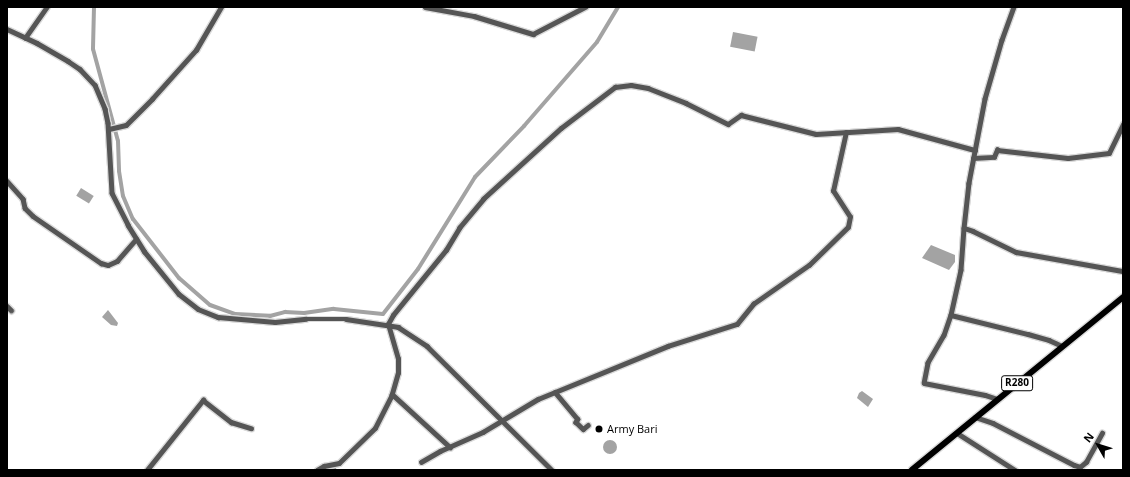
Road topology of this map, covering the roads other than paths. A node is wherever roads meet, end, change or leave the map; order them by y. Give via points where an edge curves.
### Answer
1 (47, 7) edge
2 (221, 7) edge
3 (425, 7) edge
4 (585, 7) edge
5 (1014, 7) edge
6 (7, 29) edge
7 (25, 38) junction
8 (1123, 124) edge
9 (109, 130) junction
10 (846, 132) junction
11 (975, 150) junction
12 (974, 158) junction
13 (7, 181) edge
14 (964, 228) junction
15 (136, 239) junction
16 (1123, 271) edge
17 (1123, 297) edge
18 (951, 315) junction
19 (388, 324) junction
20 (1062, 346) junction
21 (555, 392) junction
22 (392, 394) junction
23 (997, 400) junction
24 (975, 417) junction
25 (502, 420) junction
26 (588, 425) dead end
27 (252, 428) dead end
28 (957, 432) junction
29 (1102, 433) dead end
30 (450, 447) junction
31 (421, 462) dead end
32 (147, 470) edge
33 (317, 470) edge
34 (552, 470) edge
35 (912, 470) edge
36 (1015, 470) edge

1 - 7 street
2 - 9 street via 196,50 152,99 126,124
3 - 4 street via 474,16 533,34
5 - 11 street via 1002,40
6 - 7 street
7 - 9 street via 68,61 95,85 105,109
8 - 12 street via 1109,153 1068,158 997,150 994,157
9 - 15 street via 112,193
10 - 11 street via 898,129
10 - 19 street via 816,134 741,115 728,124 648,88 631,85 615,87 561,128 483,198
10 - 21 street via 832,191 850,217 848,227 809,265 753,304 737,324 668,346
11 - 12 street
12 - 14 street
13 - 15 street via 23,199 28,212 100,262 108,265 117,261
14 - 16 street via 1016,252
14 - 18 street via 961,270
15 - 19 street via 179,294 198,309 218,317 275,322 346,319
17 - 20 main road, R280
18 - 20 street via 1050,340
18 - 23 street via 944,335 928,363 924,383 985,395
19 - 22 street via 398,359 398,372
19 - 25 street via 398,327 427,346
20 - 23 main road, R280
21 - 25 street
21 - 26 street via 578,419 576,422 584,429
22 - 30 street
22 - 33 street via 375,428 359,445 339,463
23 - 24 main road, R280
24 - 28 main road, R280
24 - 29 street via 993,423 1080,467 1086,462
25 - 30 street
25 - 34 street
27 - 32 street via 230,422 203,400
28 - 35 main road, R280
28 - 36 street
30 - 31 street

